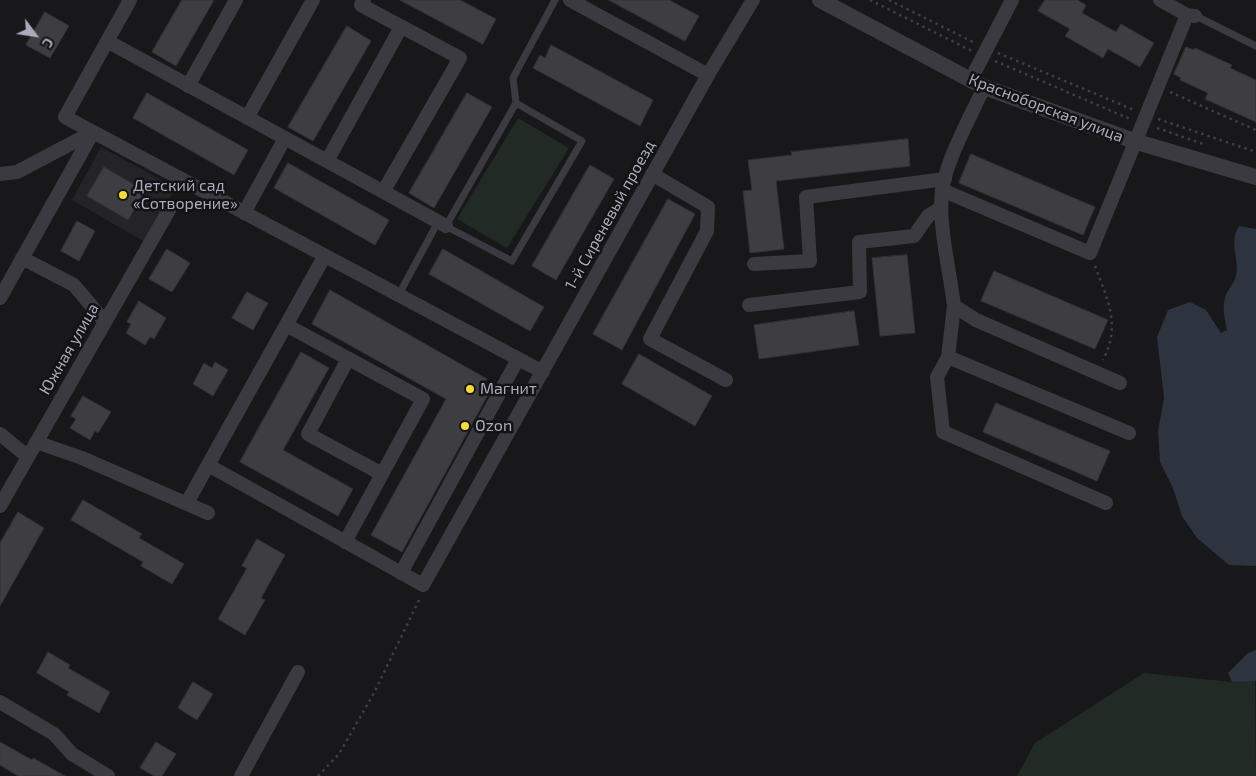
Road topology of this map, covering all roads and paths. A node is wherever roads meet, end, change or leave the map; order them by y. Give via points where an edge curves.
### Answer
1 (130, 0) edge
2 (236, 0) edge
3 (313, 0) edge
4 (364, 0) edge
5 (556, 0) edge
6 (570, 0) edge
7 (753, 0) edge
8 (820, 0) edge
9 (870, 0) edge
10 (889, 0) edge
11 (1012, 0) edge
12 (1160, 0) edge
13 (1192, 16) junction
14 (401, 27) junction
15 (107, 41) junction
16 (1256, 46) edge
17 (985, 52) junction
18 (708, 75) junction
19 (977, 84) junction
20 (188, 86) junction
21 (1165, 90) dead end
22 (516, 103) junction
23 (247, 118) junction
24 (1146, 120) junction
25 (1256, 130) edge
26 (93, 132) junction
27 (284, 138) junction
28 (1137, 142) junction
29 (1215, 148) dead end
30 (1256, 152) edge
31 (327, 161) junction
32 (0, 174) edge
33 (652, 174) junction
34 (1256, 177) edge
35 (944, 184) junction
36 (383, 192) junction
37 (941, 208) junction
38 (169, 210) dead end
39 (244, 214) junction
40 (446, 226) junction
41 (1090, 253) junction
42 (324, 257) junction
43 (22, 258) junction
44 (754, 264) dead end
45 (398, 296) junction
46 (0, 298) edge
47 (749, 306) dead end
48 (954, 306) junction
49 (105, 322) junction
50 (286, 325) junction
51 (948, 357) junction
52 (348, 359) junction
53 (518, 359) junction
54 (1102, 361) dead end
55 (543, 372) junction
56 (726, 380) dead end
57 (1120, 383) dead end
58 (1128, 433) dead end
59 (0, 434) edge
60 (36, 442) junction
61 (28, 457) junction
62 (208, 465) junction
63 (382, 474) junction
64 (187, 503) junction
65 (1106, 503) dead end
66 (0, 506) edge
67 (208, 513) dead end
68 (346, 542) junction
69 (401, 573) junction
70 (423, 585) junction
71 (298, 672) dead end
72 (0, 702) edge
73 (108, 776) edge
74 (241, 776) edge
75 (318, 776) edge

1 - 15 street
2 - 20 street
3 - 23 street
4 - 14 street via 361,5
5 - 22 lane via 513,78
6 - 18 street
7 - 18 street, 1-й Сиреневый проезд
8 - 19 street, Красноборская улица
9 - 17 path
10 - 17 path
11 - 17 street
12 - 13 street
13 - 16 lane
13 - 24 street
14 - 31 street
14 - 36 street via 460,58
15 - 20 street
15 - 26 street via 65,117
17 - 19 street
17 - 24 path
17 - 24 path
18 - 33 street, 1-й Сиреневый проезд
19 - 28 street, Красноборская улица
19 - 35 street
20 - 23 street
21 - 25 path
22 - 40 lane
22 - 40 lane via 582,141 512,261
23 - 27 street
24 - 28 street
24 - 29 path
24 - 30 path
26 - 32 street via 17,172
26 - 39 street
26 - 43 street
27 - 31 street
27 - 39 street
28 - 34 street, Красноборская улица
28 - 41 street
31 - 36 street
33 - 55 street, 1-й Сиреневый проезд
33 - 56 street via 708,208 707,231 650,340
35 - 37 street
35 - 41 street
35 - 44 street via 806,196 810,261
36 - 40 street
37 - 47 street via 928,216 914,236 859,242 860,292
37 - 48 street
38 - 49 street, Южная улица
39 - 42 street
40 - 45 lane via 438,222
41 - 54 path via 1113,313 1111,345
42 - 45 street
42 - 50 street
43 - 46 street
43 - 49 street via 74,285
45 - 53 street
48 - 51 street
48 - 57 street via 976,320
49 - 60 street, Южная улица
50 - 52 street
50 - 62 street
51 - 58 street
51 - 65 street via 937,377 943,432
52 - 63 street via 308,434
52 - 63 street via 423,400
53 - 55 street
53 - 69 street
55 - 70 street, 1-й Сиреневый проезд
59 - 61 street
60 - 61 street, Южная улица
60 - 64 street
61 - 66 street, Южная улица
62 - 64 street
62 - 68 street
63 - 68 street
64 - 67 street
68 - 69 street
69 - 70 street
70 - 75 path via 418,604 374,693 339,754
71 - 74 street
72 - 73 street via 54,734 72,754

